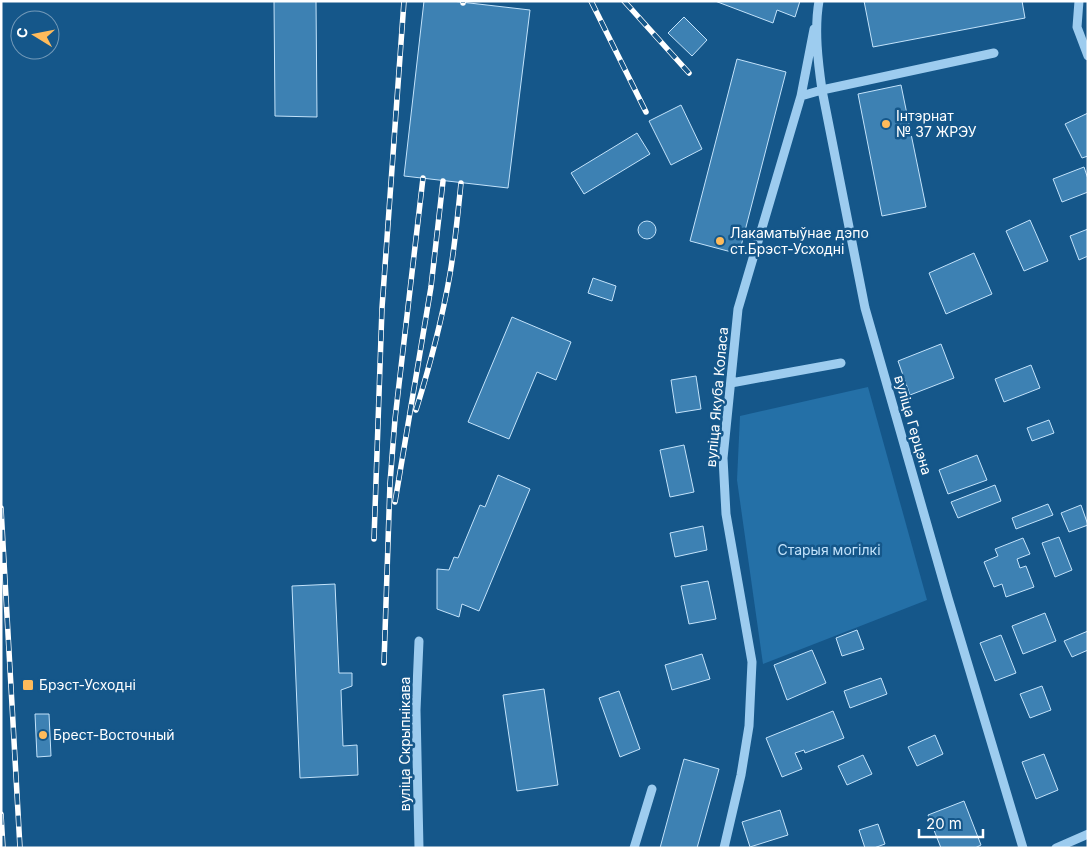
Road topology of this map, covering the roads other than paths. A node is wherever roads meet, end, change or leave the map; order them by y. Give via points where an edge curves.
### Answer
1 (818, 1) edge
2 (1079, 1) edge
3 (817, 14) junction
4 (994, 53) dead end
5 (1088, 56) edge
6 (822, 90) junction
7 (801, 96) junction
8 (841, 363) dead end
9 (731, 383) junction
10 (419, 641) dead end
11 (652, 789) dead end
12 (1088, 834) edge
13 (419, 848) edge
14 (634, 848) edge
15 (724, 848) edge
16 (1023, 848) edge
17 (1056, 848) edge

1 - 3 street, вуліца Герцэна
2 - 5 street via 1077,27
3 - 6 street, вуліца Герцэна
3 - 7 street, вуліца Якуба Коласа
4 - 6 street
6 - 7 street
6 - 16 street, вуліца Герцэна via 865,308
7 - 9 street, вуліца Якуба Коласа via 738,310
8 - 9 street
9 - 15 street, вуліца Якуба Коласа via 723,458 726,514 752,662 749,726
10 - 13 street, вуліца Скрыпнікава via 416,710
11 - 14 street
12 - 17 street

